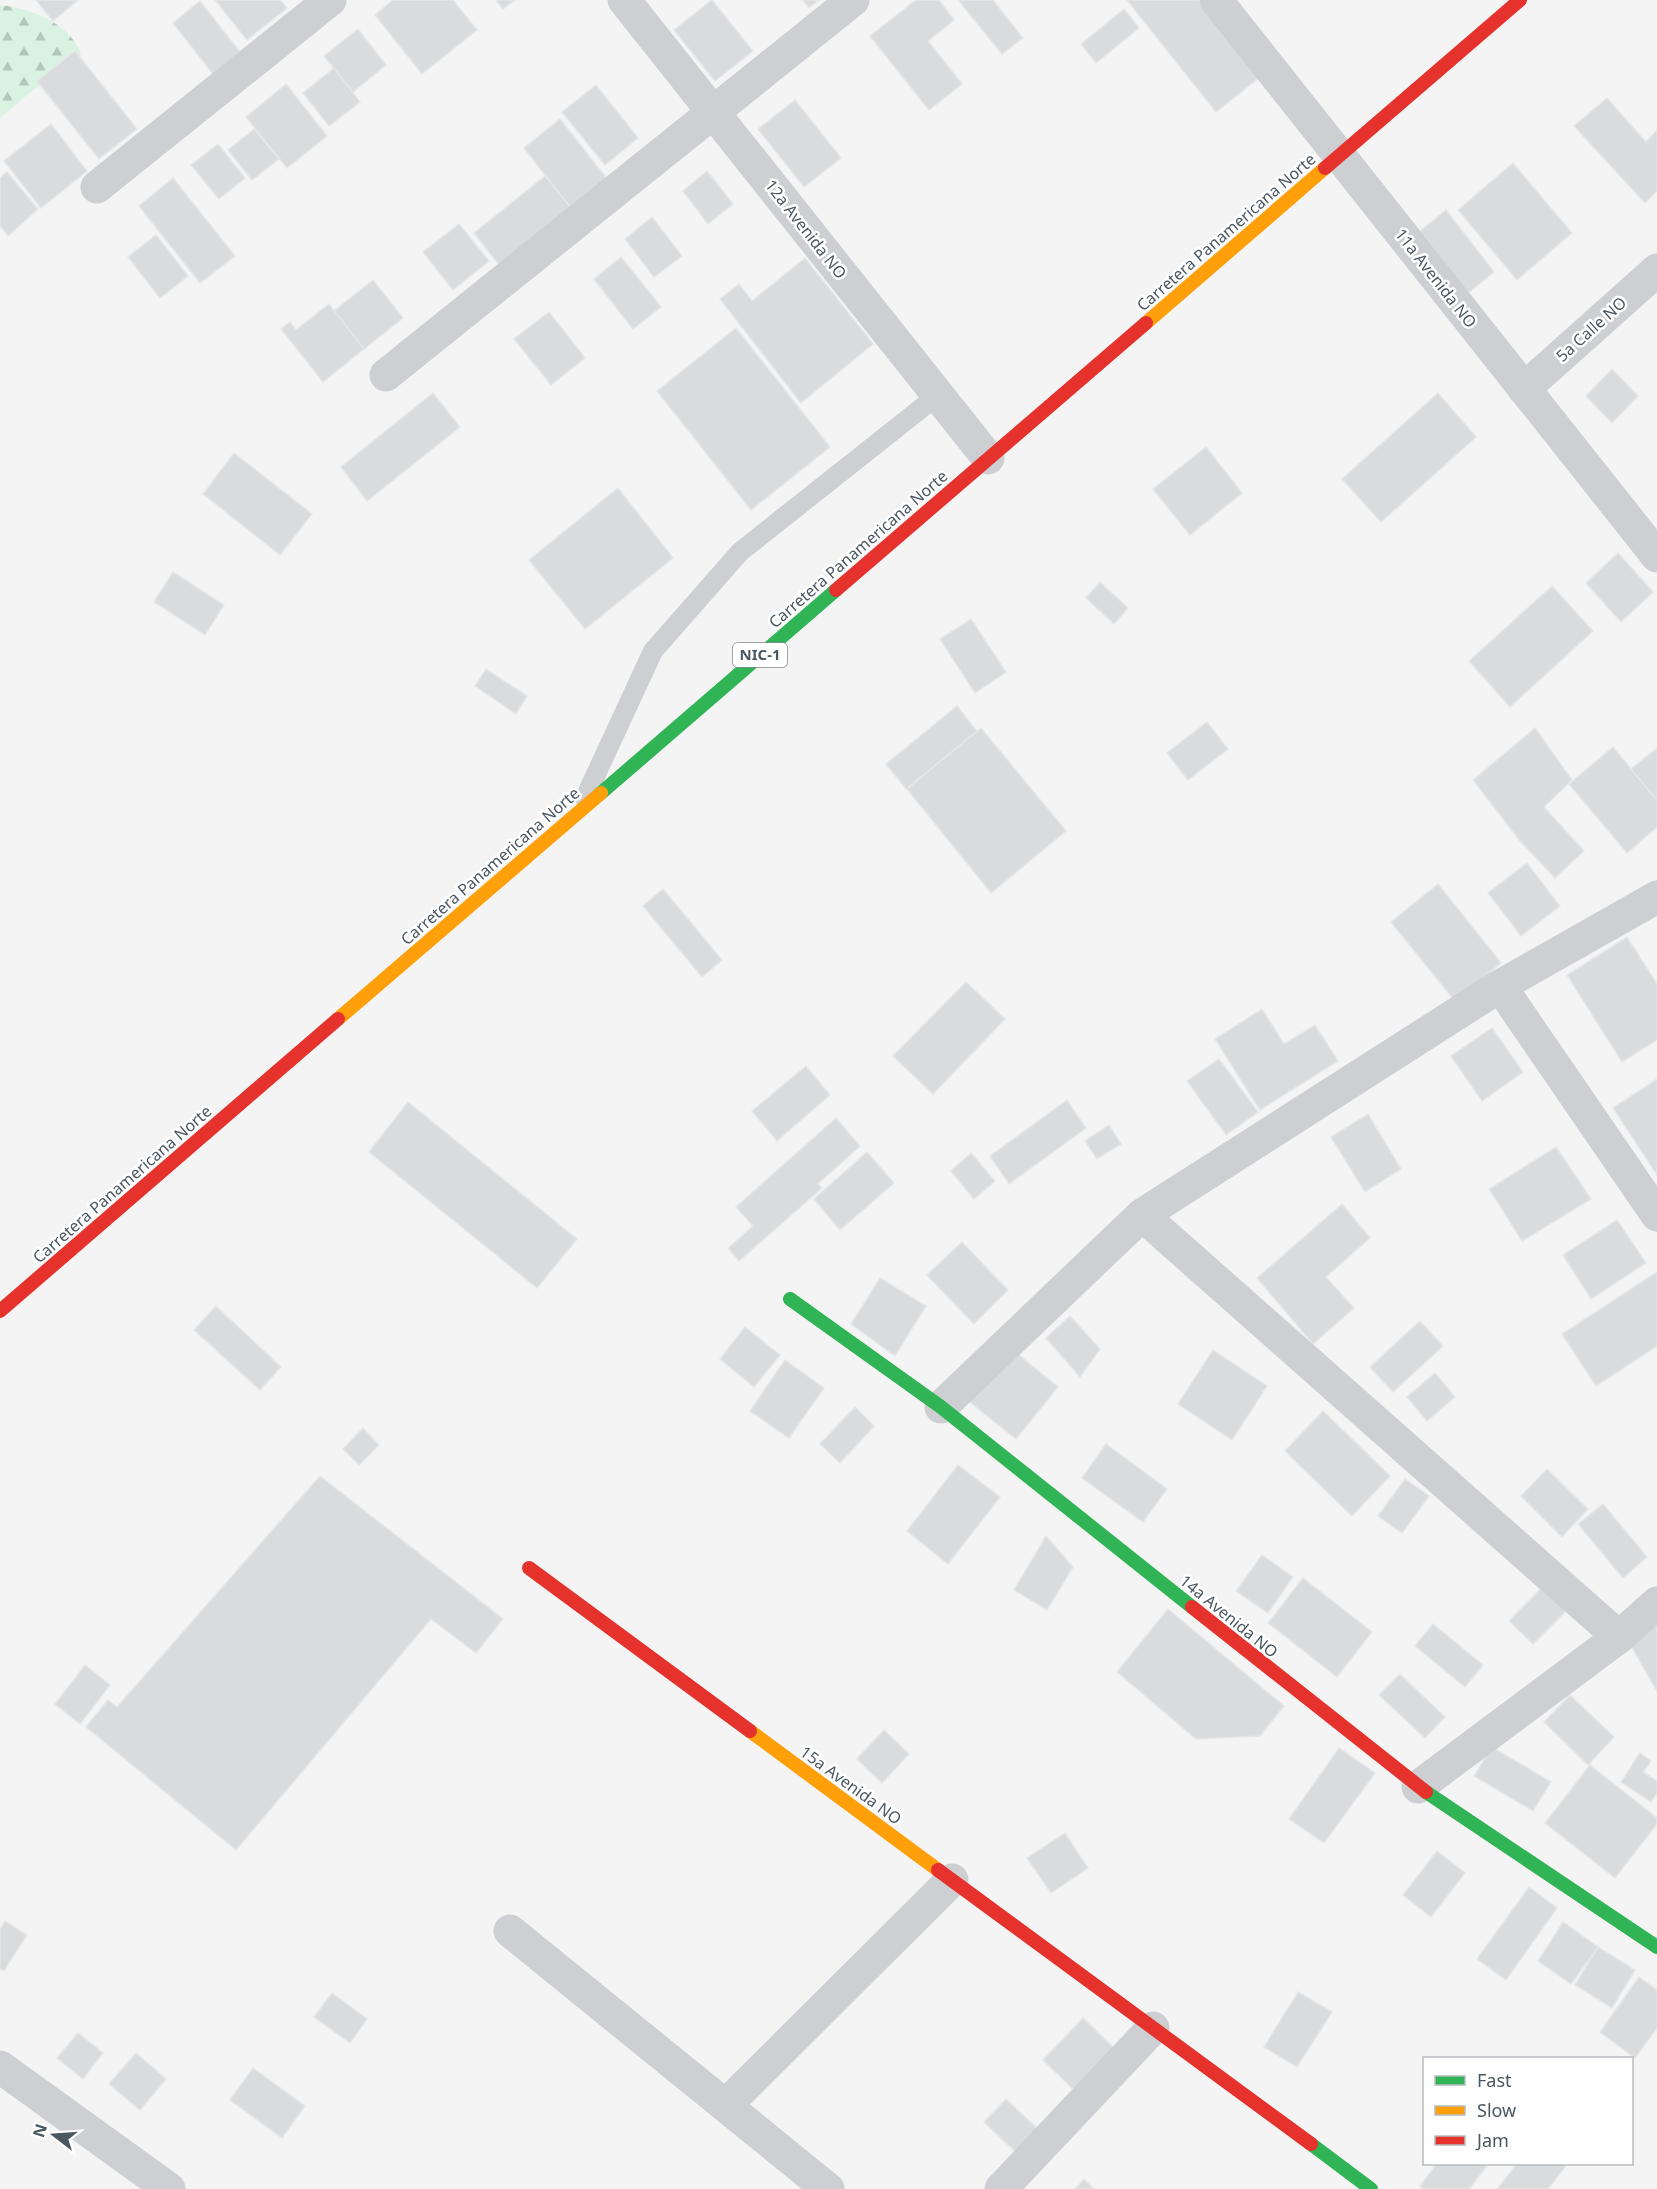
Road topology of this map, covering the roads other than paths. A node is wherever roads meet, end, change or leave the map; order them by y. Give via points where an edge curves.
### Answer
1 (330, 0) edge
2 (624, 0) edge
3 (854, 0) edge
4 (1216, 0) edge
5 (1520, 0) edge
6 (714, 112) junction
7 (1339, 156) junction
8 (97, 187) dead end
9 (1657, 270) edge
10 (386, 375) dead end
11 (1524, 388) junction
12 (938, 395) junction
13 (988, 458) junction
14 (1657, 556) edge
15 (579, 812) junction
16 (1657, 897) edge
17 (1500, 986) junction
18 (1142, 1215) junction
19 (1657, 1215) edge
20 (790, 1299) dead end
21 (0, 1311) edge
22 (941, 1407) junction
23 (529, 1568) dead end
24 (1657, 1603) edge
25 (1619, 1637) junction
26 (1418, 1788) junction
27 (952, 1880) junction
28 (510, 1931) dead end
29 (1657, 1947) edge
30 (1153, 2028) junction
31 (0, 2067) edge
32 (726, 2105) junction
33 (169, 2189) edge
34 (828, 2189) edge
35 (1001, 2189) edge
36 (1371, 2189) edge

1 - 8 street
2 - 6 street, 12a Avenida NO
3 - 6 street
4 - 7 street, 11a Avenida NO
5 - 7 main road, Carretera Panamericana Norte / NIC-1
6 - 10 street
6 - 12 street, 12a Avenida NO
7 - 11 street, 11a Avenida NO
7 - 13 main road, Carretera Panamericana Norte / NIC-1
9 - 11 street, 5a Calle NO
11 - 14 street, 11a Avenida NO
12 - 13 street, 12a Avenida NO
12 - 15 lane via 740,552 653,651
13 - 15 main road, Carretera Panamericana Norte / NIC-1
15 - 21 main road, Carretera Panamericana Norte / NIC-1
16 - 17 street
17 - 18 street
17 - 19 street
18 - 22 street
18 - 25 street
20 - 22 main road, 14a Avenida NO
22 - 26 main road, 14a Avenida NO
23 - 27 main road, 15a Avenida NO
24 - 25 street
25 - 26 street
26 - 29 main road, 14a Avenida NO
27 - 30 main road, 15a Avenida NO
27 - 32 street
28 - 32 street
30 - 35 street
30 - 36 main road, 15a Avenida NO
31 - 33 street
32 - 34 street

